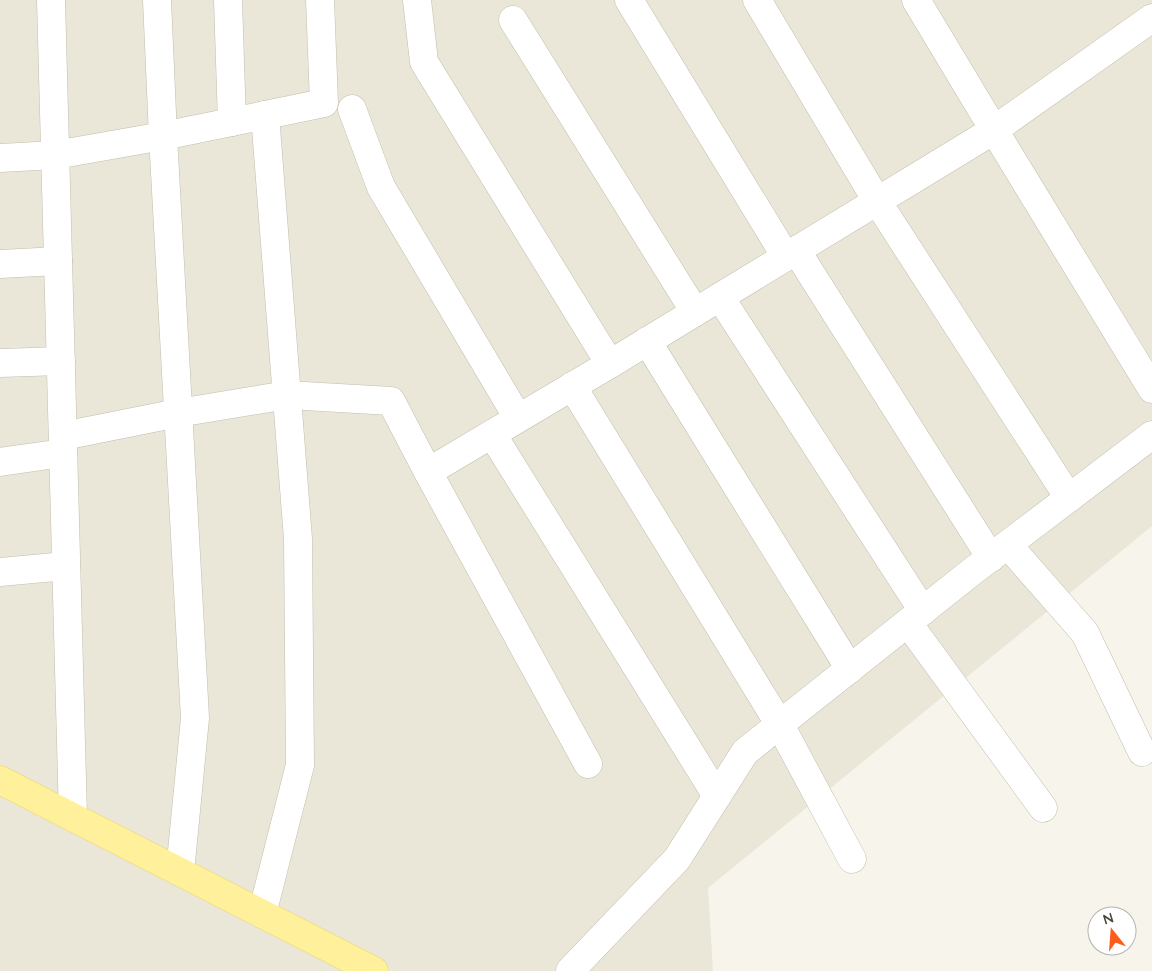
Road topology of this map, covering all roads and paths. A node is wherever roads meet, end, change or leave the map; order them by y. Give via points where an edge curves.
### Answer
1 (51, 0) edge
2 (157, 0) edge
3 (228, 0) edge
4 (320, 0) edge
5 (417, 0) edge
6 (630, 0) edge
7 (757, 0) edge
8 (916, 0) edge
9 (1152, 18) edge
10 (513, 20) dead end
11 (352, 109) dead end
12 (265, 115) junction
13 (232, 122) junction
14 (994, 130) junction
15 (163, 136) junction
16 (55, 155) junction
17 (0, 158) edge
18 (877, 201) junction
19 (791, 254) junction
20 (58, 261) junction
21 (0, 264) edge
22 (720, 297) junction
23 (695, 312) junction
24 (647, 341) junction
25 (60, 361) junction
26 (0, 363) edge
27 (610, 364) junction
28 (572, 386) junction
29 (1152, 389) edge
30 (287, 394) junction
31 (178, 413) junction
32 (518, 418) junction
33 (492, 434) junction
34 (1152, 435) edge
35 (63, 445) junction
36 (0, 462) edge
37 (428, 472) junction
38 (1069, 498) junction
39 (999, 551) junction
40 (66, 566) junction
41 (0, 572) edge
42 (916, 617) junction
43 (850, 669) junction
44 (780, 725) junction
45 (1142, 752) dead end
46 (588, 764) dead end
47 (0, 780) edge
48 (717, 796) junction
49 (1043, 808) dead end
50 (73, 817) junction
51 (852, 859) dead end
52 (180, 872) junction
53 (262, 914) junction
54 (374, 971) edge
55 (570, 971) edge

1 - 16 street
2 - 15 street
3 - 13 street
4 - 12 street via 324,103
5 - 27 street via 424,62
6 - 19 street
7 - 18 street
8 - 14 street
9 - 14 street
10 - 23 street
11 - 32 street via 381,187
12 - 13 street
12 - 30 street
13 - 15 street
14 - 18 street
14 - 29 street
15 - 16 street
15 - 31 street
16 - 17 street
16 - 20 street
18 - 19 street
18 - 38 street
19 - 22 street
19 - 39 street
20 - 21 street
20 - 25 street
22 - 23 street
22 - 42 street
23 - 24 street
24 - 27 street
24 - 43 street
25 - 26 street
25 - 35 street
27 - 28 street
28 - 32 street
28 - 44 street
30 - 31 street
30 - 37 street via 392,401
30 - 53 street via 298,539 300,765
31 - 35 street
31 - 52 street via 194,718
32 - 33 street
33 - 37 street
33 - 48 street
34 - 38 street
35 - 36 street
35 - 40 street
37 - 46 street
38 - 39 street
39 - 42 street
39 - 45 street via 1085,633
40 - 41 street
40 - 50 street
42 - 43 street
42 - 49 street
43 - 44 street
44 - 48 street via 745,752
44 - 51 street
47 - 50 main road
48 - 55 street via 677,859
50 - 52 main road
52 - 53 main road
53 - 54 main road

